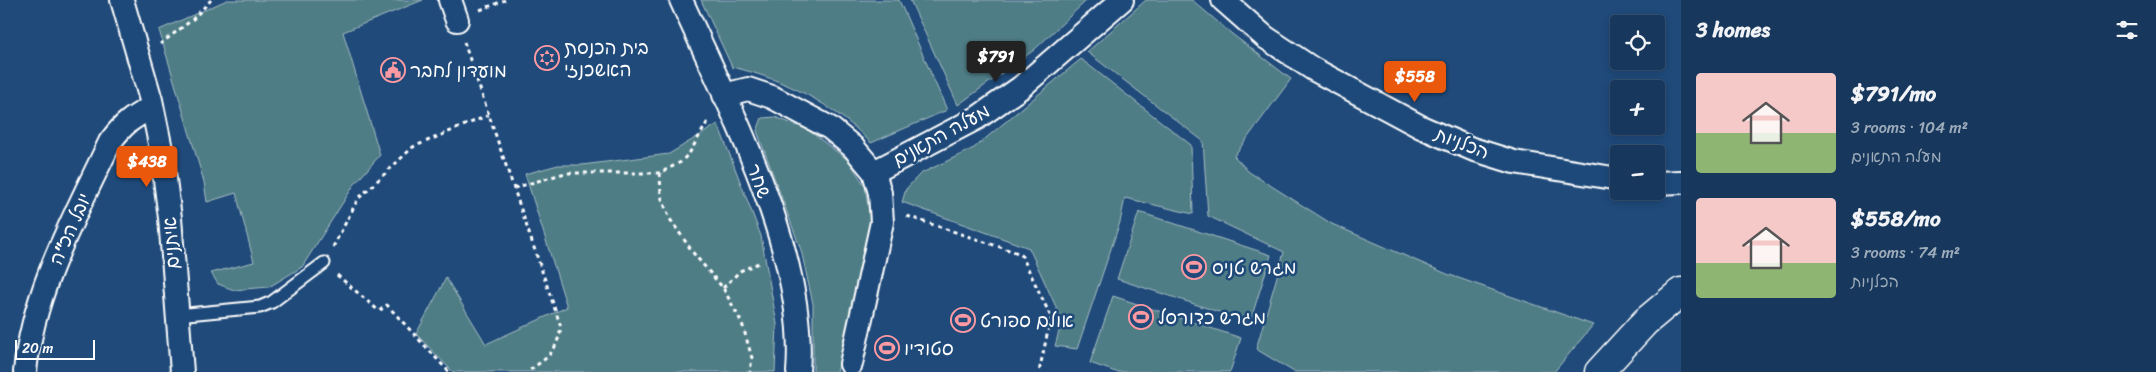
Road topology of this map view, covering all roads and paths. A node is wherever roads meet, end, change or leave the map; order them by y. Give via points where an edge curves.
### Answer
1 (122, 0) edge
2 (211, 0) edge
3 (681, 0) edge
4 (1122, 0) edge
5 (1222, 0) edge
6 (453, 10) edge
7 (139, 59) junction
8 (724, 95) junction
9 (152, 107) junction
10 (489, 115) junction
11 (874, 172) junction
12 (660, 173) junction
13 (1610, 178) edge
14 (1681, 182) edge
15 (1665, 183) edge
16 (514, 188) junction
17 (880, 208) junction
18 (784, 251) junction
19 (324, 264) junction
20 (723, 288) junction
21 (1681, 292) edge
22 (177, 315) junction
23 (850, 368) edge
24 (25, 372) edge
25 (182, 372) edge
26 (449, 372) edge
27 (527, 372) edge
28 (750, 372) edge
29 (798, 372) edge
30 (1039, 372) edge
31 (1598, 372) edge

1 - 7 street, איתנים
2 - 7 path via 192,20
3 - 8 street, שחר
4 - 11 street, מעלה התאנים via 1020,88 977,118
5 - 13 street, הכלניות via 1264,37 1314,69 1421,127 1472,149 1514,162
6 - 10 path
7 - 9 street, איתנים
8 - 11 street, מעלה התאנים via 748,89 772,97 830,128 853,147
8 - 12 path via 690,152 681,162
8 - 18 street, שחר via 746,145
9 - 22 street, איתנים via 170,218
9 - 24 street, יובל הכ"ה via 131,118 110,142 59,251 38,306
10 - 16 path
10 - 19 path via 413,146 358,199
11 - 17 street, מעלה התאנים
12 - 16 path via 565,173
12 - 20 path via 661,196 670,219
14 - 15 street
16 - 27 path via 561,327 558,344 548,357
17 - 23 street, מעלה התאנים via 882,222
17 - 30 path via 1021,254 1052,317
18 - 20 path via 740,271
18 - 29 street, שחר via 796,309
19 - 22 lane via 272,302 260,307
19 - 26 path via 379,311 387,305
20 - 28 path via 742,323 752,358
21 - 31 street via 1645,322
22 - 25 street, איתנים

